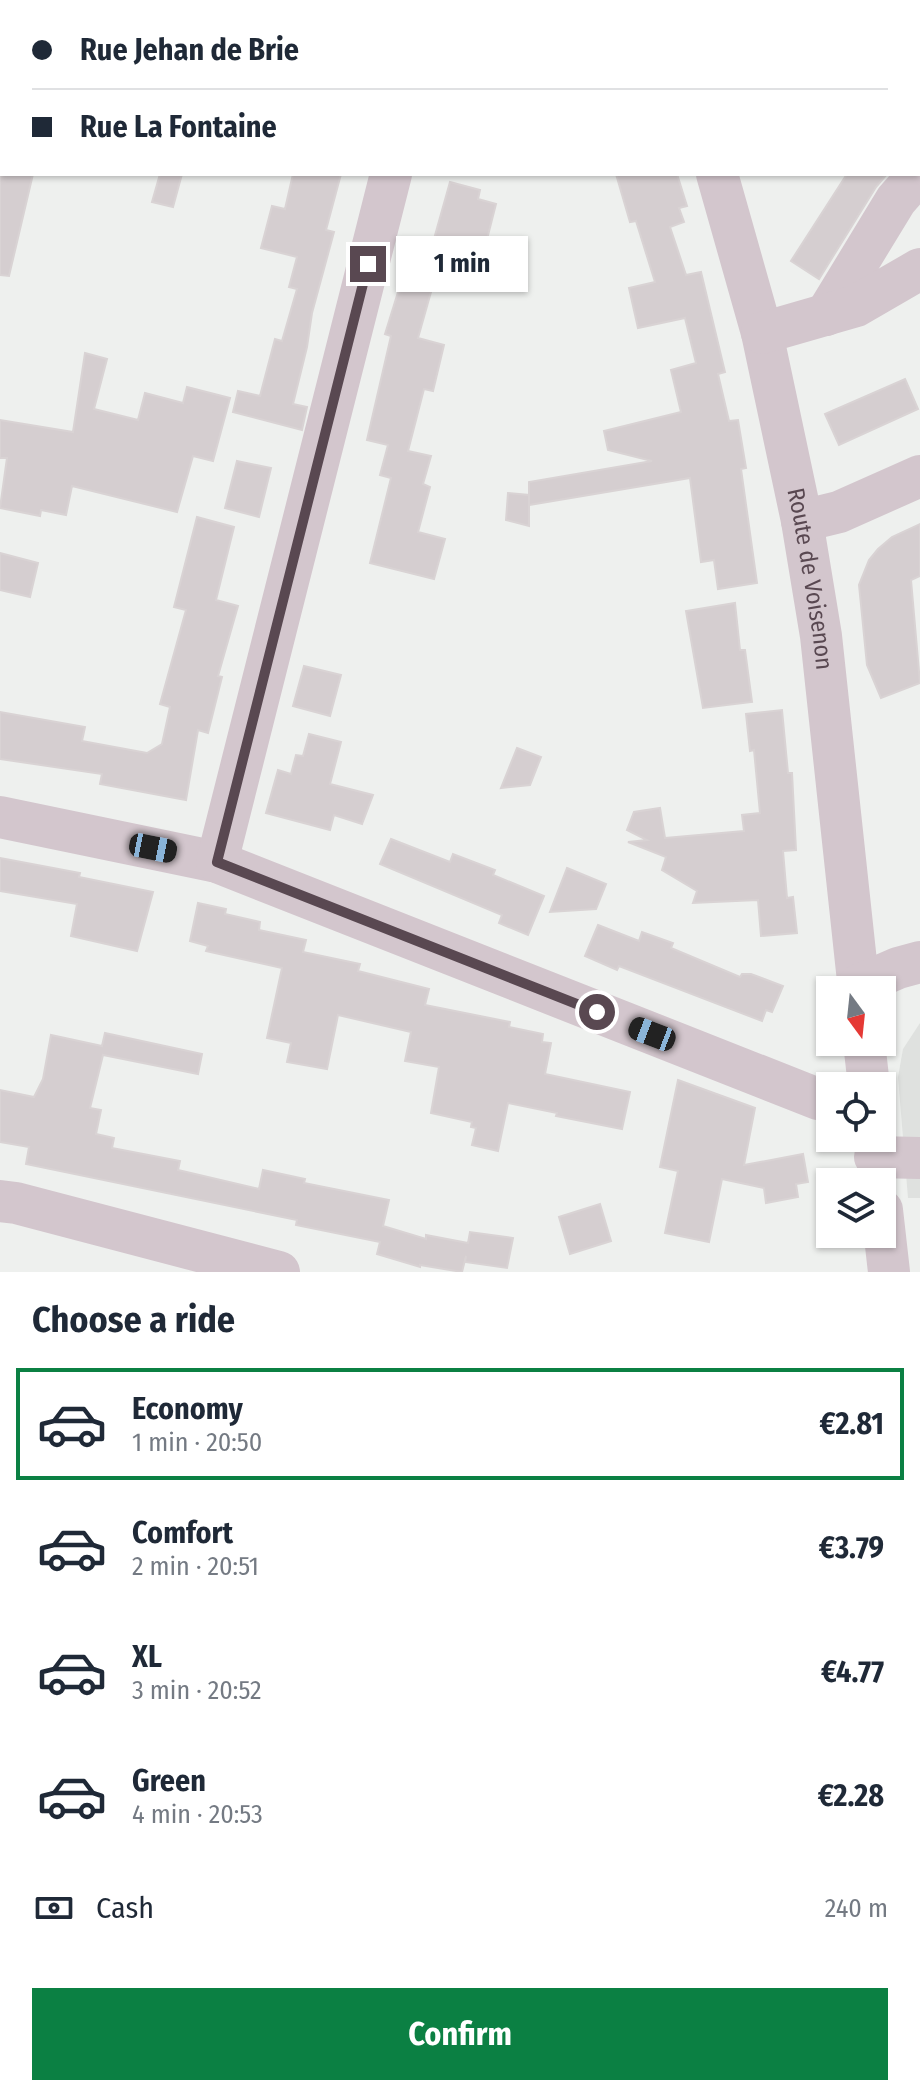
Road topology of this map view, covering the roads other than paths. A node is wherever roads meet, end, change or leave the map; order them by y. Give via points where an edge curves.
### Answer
1 (390, 176) edge
2 (718, 176) edge
3 (917, 176) edge
4 (920, 269) edge
5 (826, 315) junction
6 (762, 333) junction
7 (920, 476) edge
8 (802, 521) junction
9 (0, 817) edge
10 (217, 862) junction
11 (920, 962) edge
12 (858, 976) edge
13 (882, 976) edge
14 (920, 985) edge
15 (896, 990) edge
16 (816, 1098) edge
17 (920, 1158) edge
18 (876, 1159) edge
19 (0, 1201) edge
20 (883, 1248) edge
21 (883, 1271) edge
22 (279, 1272) edge

1 - 10 street
2 - 6 street, Route de Voisenon
3 - 5 street via 896,200
4 - 5 street via 856,306
5 - 6 street
6 - 8 street, Route de Voisenon
7 - 8 street via 839,512
8 - 12 street, Route de Voisenon via 821,636
9 - 10 street
10 - 16 street
11 - 13 street
14 - 15 street
17 - 18 street
19 - 22 street
20 - 21 street

